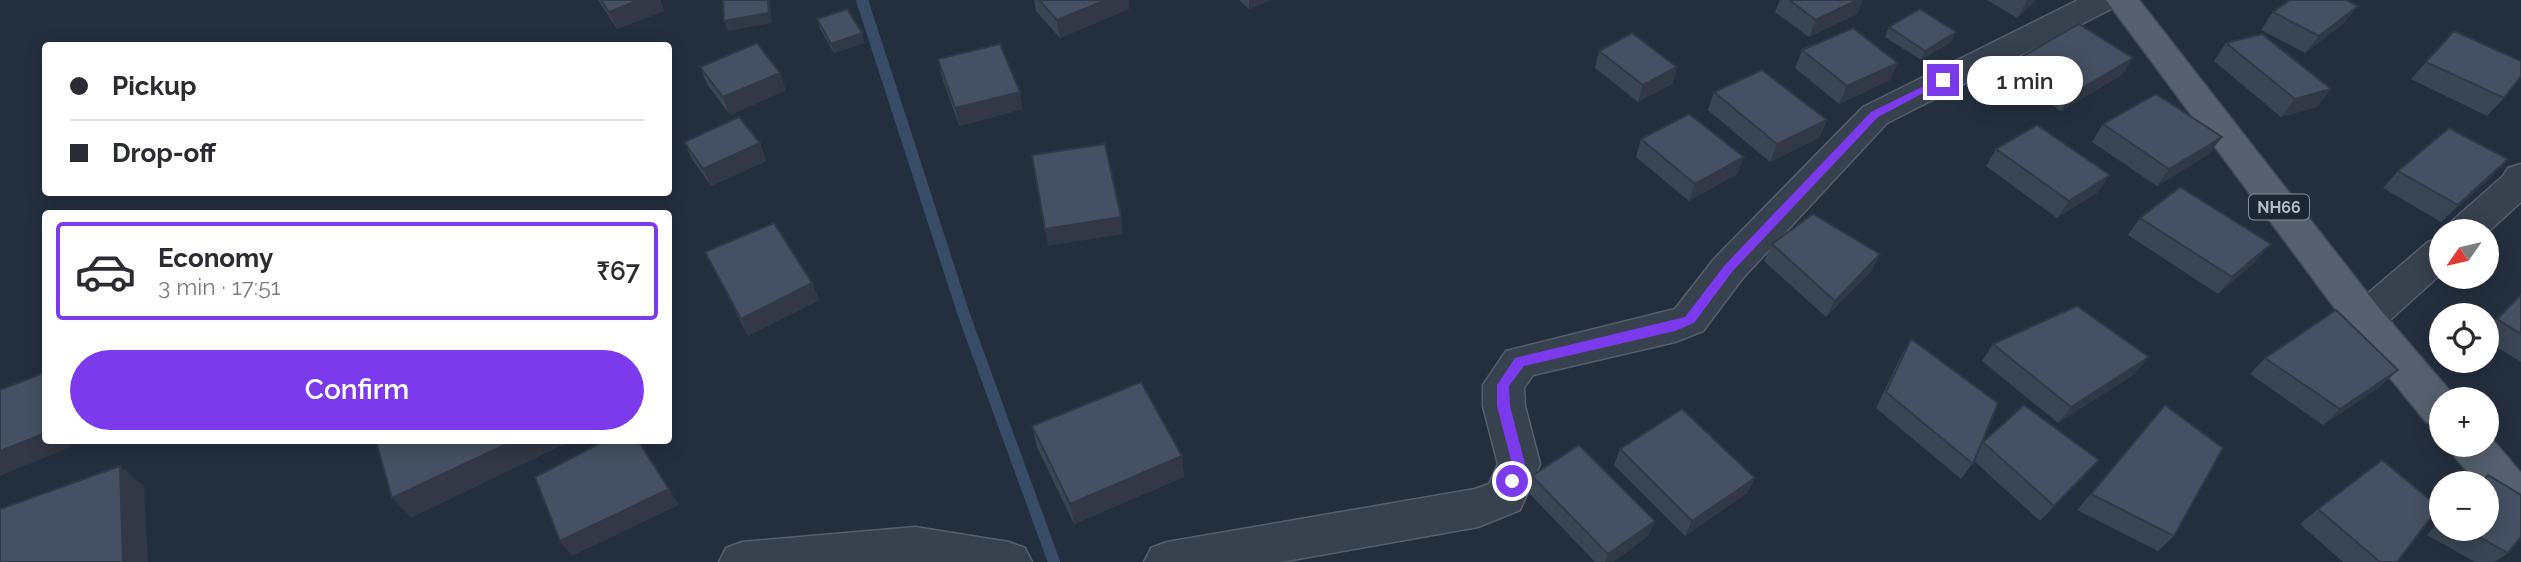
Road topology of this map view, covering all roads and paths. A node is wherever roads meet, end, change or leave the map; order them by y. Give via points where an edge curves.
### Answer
1 (2104, 0) edge
2 (2122, 0) edge
3 (2521, 177) edge
4 (2479, 219) edge
5 (2429, 263) edge
6 (2365, 319) junction
7 (2429, 396) edge
8 (2481, 457) edge
9 (2521, 505) edge
10 (742, 562) edge
11 (1009, 562) edge
12 (1167, 562) edge

1 - 12 street via 1875,115 1728,269 1689,320 1520,362 1503,385 1519,464 1505,497 1478,508
2 - 6 main road, NH66
3 - 4 street
5 - 6 street
6 - 7 main road, NH66
8 - 9 main road
10 - 11 street via 915,547

